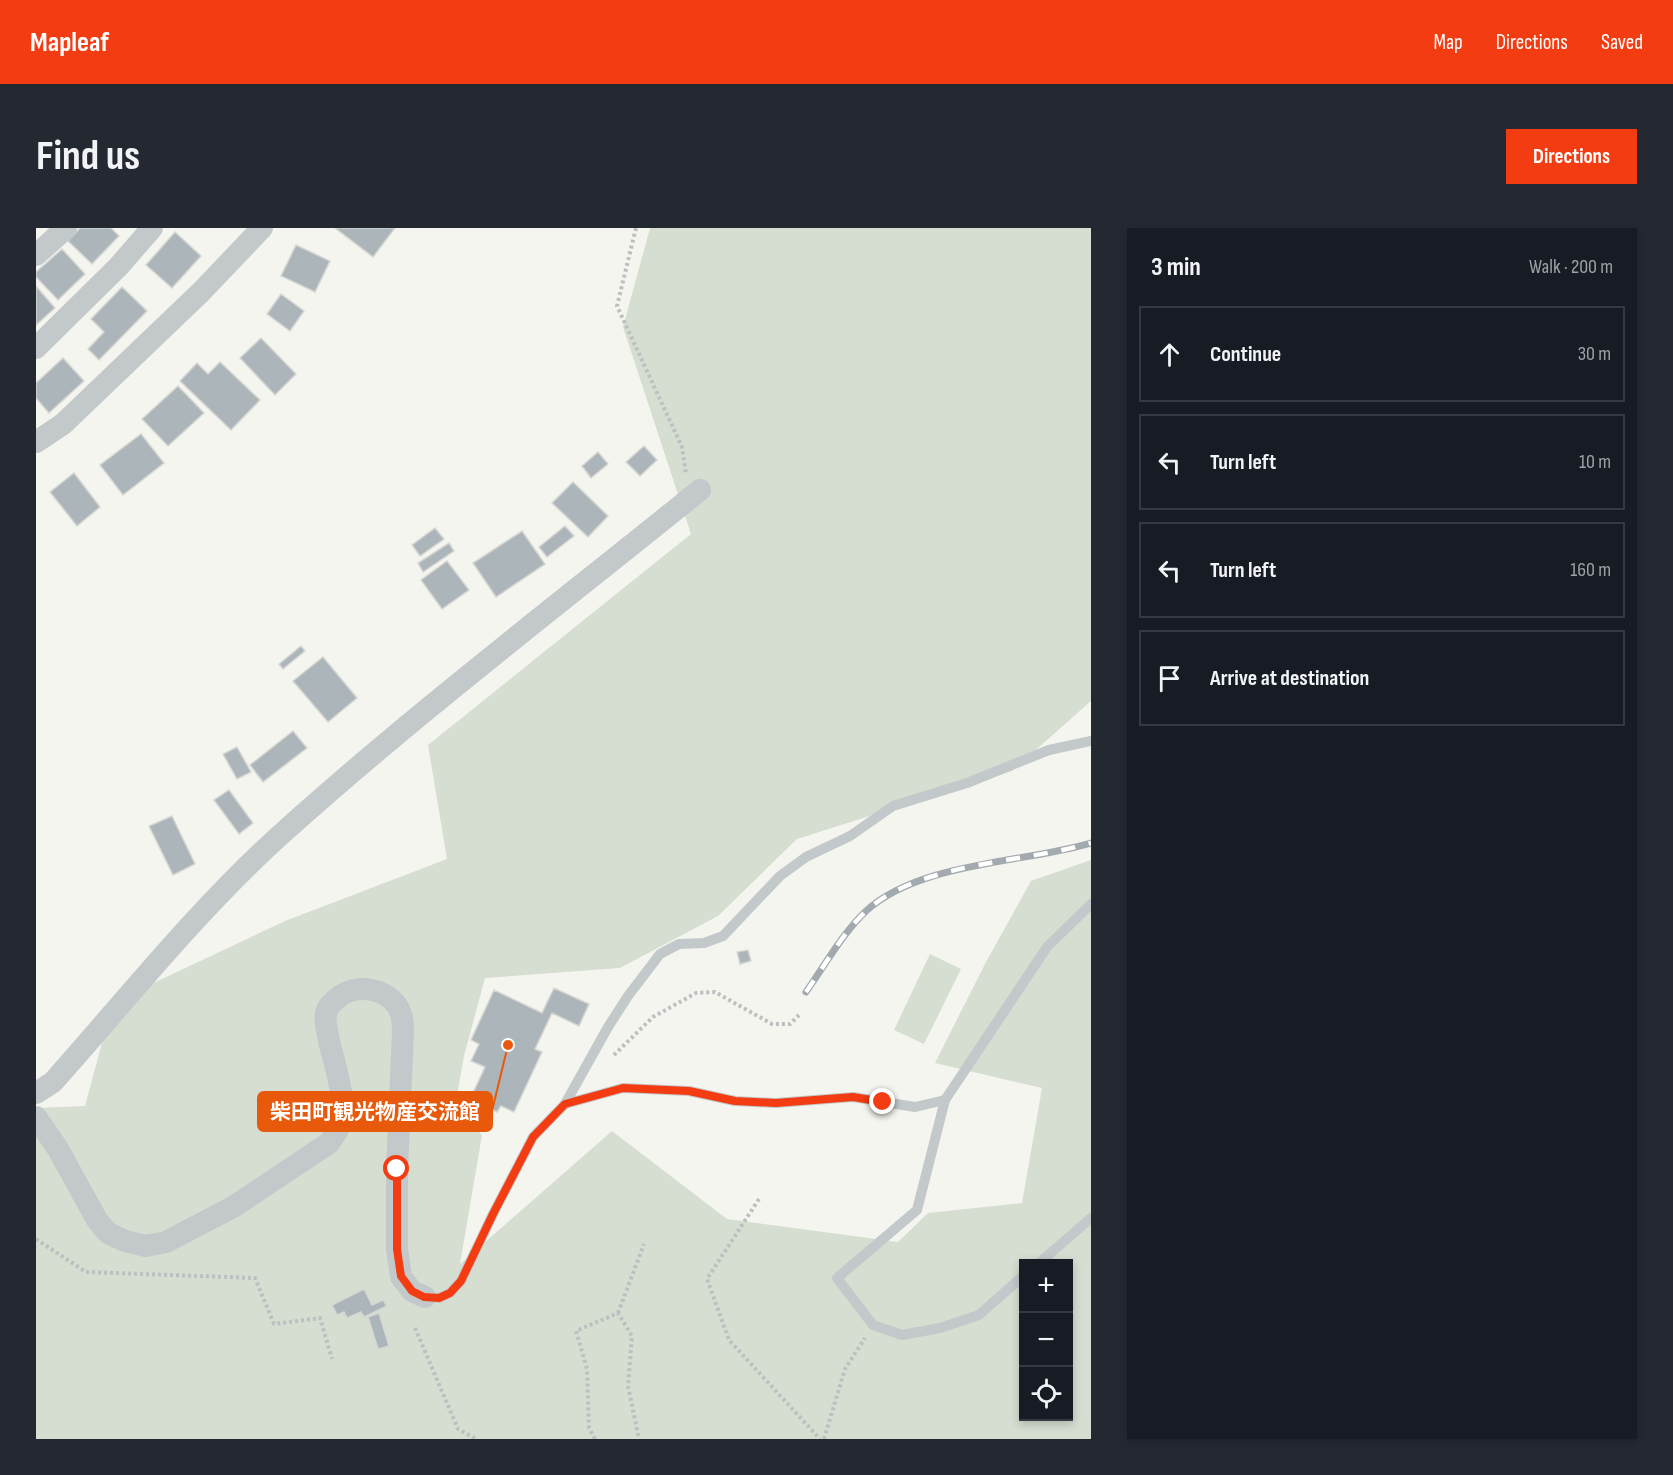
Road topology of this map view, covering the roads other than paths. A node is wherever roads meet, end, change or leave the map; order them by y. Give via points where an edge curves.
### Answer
1 (66, 228) edge
2 (152, 228) edge
3 (262, 228) edge
4 (36, 255) edge
5 (36, 348) edge
6 (36, 442) edge
7 (700, 490) road end
8 (1091, 741) edge
9 (1091, 904) edge
10 (36, 1093) edge
11 (945, 1100) junction
12 (565, 1104) junction
13 (36, 1117) edge
14 (1091, 1218) edge
15 (1043, 1259) edge
16 (1019, 1280) edge
17 (424, 1297) joint

1 - 4 street
2 - 5 street
3 - 6 street via 63,424
7 - 10 street via 442,698 276,839 199,917 53,1082
8 - 12 lane via 1049,750 967,783 893,806 780,876 723,936 704,943 679,944 660,954 627,996
9 - 11 lane via 1047,947
11 - 12 lane via 915,1107 853,1097 776,1103 735,1101 689,1091 623,1088
11 - 16 lane via 917,1210 837,1278 873,1325 902,1335 979,1315
12 - 17 lane via 533,1137 461,1281 439,1298
13 - 17 street via 108,1233 146,1246 166,1242 233,1208 329,1143 339,1127 342,1106 326,1014 344,994 359,988 378,991 393,1001 401,1014 404,1033 397,1169 401,1276 412,1291
14 - 15 lane

